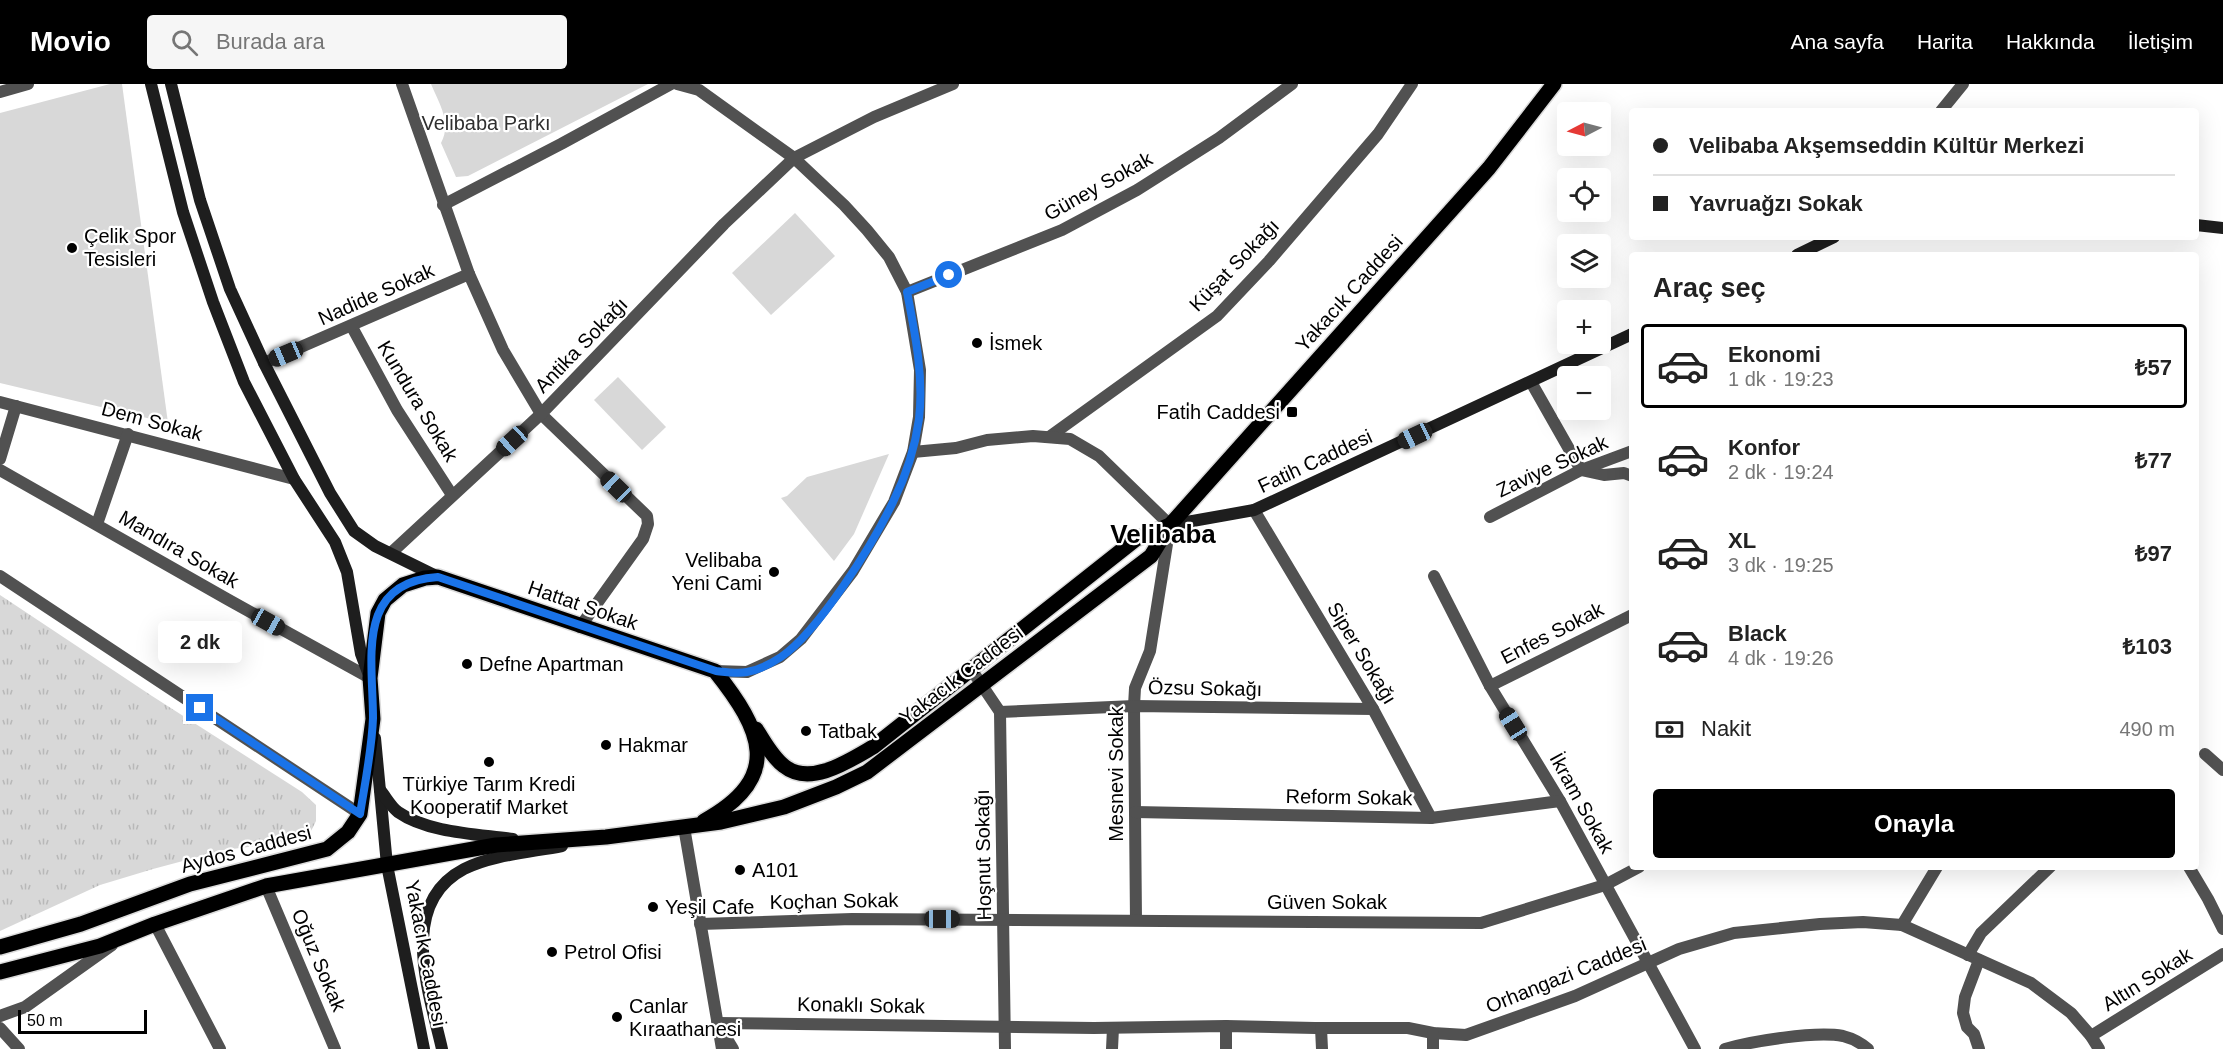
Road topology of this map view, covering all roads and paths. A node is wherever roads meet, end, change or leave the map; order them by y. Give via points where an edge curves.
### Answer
1 (28, 84) edge
2 (151, 84) edge
3 (171, 84) edge
4 (402, 84) edge
5 (671, 84) edge
6 (677, 84) edge
7 (953, 84) edge
8 (1292, 84) edge
9 (1412, 84) edge
10 (1554, 84) edge
11 (1963, 84) edge
12 (0, 92) edge
13 (1943, 108) edge
14 (794, 158) junction
15 (443, 205) junction
16 (2199, 225) edge
17 (2223, 228) edge
18 (1828, 240) edge
19 (1803, 252) edge
20 (469, 274) junction
21 (907, 292) junction
22 (352, 327) junction
23 (1629, 335) edge
24 (264, 363) junction
25 (1531, 382) junction
26 (0, 402) edge
27 (16, 406) junction
28 (541, 414) junction
29 (128, 434) junction
30 (1049, 437) junction
31 (913, 452) junction
32 (1629, 452) edge
33 (0, 459) edge
34 (0, 470) edge
35 (1581, 470) junction
36 (1629, 475) edge
37 (294, 479) junction
38 (452, 495) junction
39 (1254, 510) junction
40 (1490, 517) dead end
41 (97, 524) junction
42 (1170, 525) junction
43 (391, 553) junction
44 (0, 576) edge
45 (1434, 576) dead end
46 (438, 577) junction
47 (1629, 616) edge
48 (580, 627) junction
49 (971, 669) junction
50 (716, 671) junction
51 (370, 678) junction
52 (982, 685) junction
53 (1490, 686) junction
54 (1134, 706) junction
55 (1373, 709) junction
56 (1000, 712) junction
57 (373, 719) junction
58 (750, 720) junction
59 (2205, 754) dead end
60 (2223, 770) edge
61 (379, 789) junction
62 (1560, 801) junction
63 (1135, 812) junction
64 (360, 814) junction
65 (1431, 818) junction
66 (690, 826) junction
67 (606, 837) junction
68 (530, 842) junction
69 (387, 865) junction
70 (1633, 870) edge
71 (1935, 870) edge
72 (2047, 870) edge
73 (2190, 870) edge
74 (1605, 885) junction
75 (266, 886) junction
76 (1004, 919) junction
77 (1136, 920) junction
78 (155, 924) junction
79 (700, 924) junction
80 (1902, 925) junction
81 (2223, 930) edge
82 (122, 938) junction
83 (0, 947) edge
84 (2223, 954) edge
85 (1974, 957) junction
86 (1648, 964) junction
87 (0, 972) edge
88 (0, 1016) edge
89 (717, 1023) junction
90 (1226, 1026) junction
91 (1004, 1027) junction
92 (0, 1028) edge
93 (1113, 1028) junction
94 (1321, 1028) junction
95 (1433, 1033) junction
96 (2091, 1036) junction
97 (19, 1049) edge
98 (220, 1049) edge
99 (335, 1049) edge
100 (424, 1049) edge
101 (442, 1049) edge
102 (722, 1049) edge
103 (733, 1049) edge
104 (1005, 1049) edge
105 (1112, 1049) edge
106 (1226, 1049) edge
107 (1322, 1049) edge
108 (1433, 1049) edge
109 (1695, 1049) edge
110 (1725, 1049) edge
111 (1868, 1049) edge
112 (1979, 1049) edge
113 (2099, 1049) edge

1 - 12 street
2 - 37 street via 183,212 213,302 244,382
3 - 24 street via 219,261
4 - 15 street
5 - 15 street
6 - 14 street via 699,90
7 - 14 street, Antika Sokağı via 874,117
8 - 21 street, Güney Sokak via 1219,138 1137,190 1071,225
9 - 30 street, Küşat Sokağı via 1378,134 1217,316
10 - 42 main road, Yakacık Caddesi via 1489,168
11 - 13 street
14 - 21 street via 867,230 889,257
14 - 28 street, Antika Sokağı via 724,224
15 - 20 street
16 - 17 street
18 - 19 street
20 - 22 street, Nadide Sokak
20 - 28 street via 503,351
21 - 31 street via 920,370 919,417
22 - 24 street, Nadide Sokak
22 - 38 street, Kundura Sokak via 397,410
23 - 25 street, Fatih Caddesi
24 - 43 street via 354,531
25 - 35 street
25 - 39 street, Fatih Caddesi
26 - 27 street, Dem Sokak
27 - 29 street, Dem Sokak
27 - 33 street
28 - 38 street, Antika Sokağı
28 - 48 street via 647,516 643,539
29 - 37 street, Dem Sokak
29 - 41 street
30 - 31 street via 987,440
30 - 42 street via 1070,439 1099,456
31 - 50 street via 894,502 859,561 801,639 780,657 747,672
32 - 35 street, Zaviye Sokak
34 - 41 street, Mandıra Sokak
35 - 36 street
35 - 40 street, Zaviye Sokak
37 - 51 street via 335,542 347,572 361,654
38 - 43 street, Antika Sokağı
39 - 42 street, Fatih Caddesi
39 - 55 street, Siper Sokağı
41 - 51 street, Mandıra Sokak
42 - 49 main road, Yakacık Caddesi via 1136,539
42 - 52 main road, Yakacık Caddesi via 1151,556
42 - 54 street, Mesnevi Sokak via 1150,651 1136,688
43 - 46 street
44 - 64 street
45 - 53 street, İkram Sokak
46 - 48 main road, Hattat Sokak
46 - 51 main road via 403,585 385,600 375,628
47 - 53 street, Enfes Sokak
48 - 50 main road, Hattat Sokak
49 - 52 street
49 - 58 main road, Yakacık Caddesi via 873,747 821,772 791,771
50 - 58 main road
51 - 57 main road
52 - 56 street
52 - 66 main road, Yakacık Caddesi via 879,763 836,787 757,815
53 - 62 street, İkram Sokak
54 - 55 street, Özsu Sokağı
54 - 56 street, Özsu Sokağı
54 - 63 street, Mesnevi Sokak
55 - 65 street, Siper Sokağı
56 - 76 street, Hoşnut Sokağı
57 - 61 street, Yakacık Caddesi
57 - 64 main road
58 - 66 main road via 757,770 728,806
59 - 60 street
61 - 68 street, Yakacık Caddesi via 397,812 420,822 443,830
61 - 69 street, Yakacık Caddesi
62 - 65 street, Reform Sokak
62 - 74 street, İkram Sokak
63 - 65 street, Reform Sokak
63 - 77 street, Mesnevi Sokak
64 - 83 main road, Aydos Caddesi via 348,832 327,849 189,884 81,924
66 - 67 main road, Yakacık Caddesi
66 - 79 street
67 - 68 main road, Yakacık Caddesi
67 - 101 street, Yakacık Caddesi via 483,862 446,881 431,898 423,939 424,971
68 - 69 main road, Yakacık Caddesi
69 - 75 main road, Aydos Caddesi
69 - 100 street, Yakacık Caddesi
70 - 74 street, Güven Sokak
71 - 80 street
72 - 85 street via 1981,933
73 - 81 street
74 - 77 street, Güven Sokak via 1481,922
74 - 86 street, İkram Sokak
75 - 78 main road, Aydos Caddesi
75 - 99 street, Oğuz Sokak
76 - 77 street, Güven Sokak
76 - 79 street, Koçhan Sokak
76 - 91 street, Hoşnut Sokağı
78 - 82 main road, Aydos Caddesi
78 - 98 street
79 - 89 street
80 - 85 street, Orhangazi Caddesi
80 - 86 street, Orhangazi Caddesi via 1820,924 1734,933 1679,949
82 - 87 main road, Aydos Caddesi
82 - 88 street via 25,1007
84 - 96 street, Altın Sokak
85 - 96 street, Orhangazi Caddesi via 2031,983 2071,1013
85 - 112 street via 1963,1013
86 - 95 street, Orhangazi Caddesi via 1575,996 1466,1035
86 - 109 street, İkram Sokak
89 - 91 street, Konaklı Sokak
89 - 102 street
89 - 103 street
90 - 93 street, Orhangazi Caddesi
90 - 94 street, Orhangazi Caddesi
90 - 106 street
91 - 93 street, Orhangazi Caddesi
91 - 104 street, Hoşnut Sokağı
92 - 97 street
93 - 105 street
94 - 95 street, Orhangazi Caddesi via 1408,1028
94 - 107 street
95 - 108 street
96 - 113 street, Orhangazi Caddesi
110 - 111 street via 1809,1035 1843,1036

